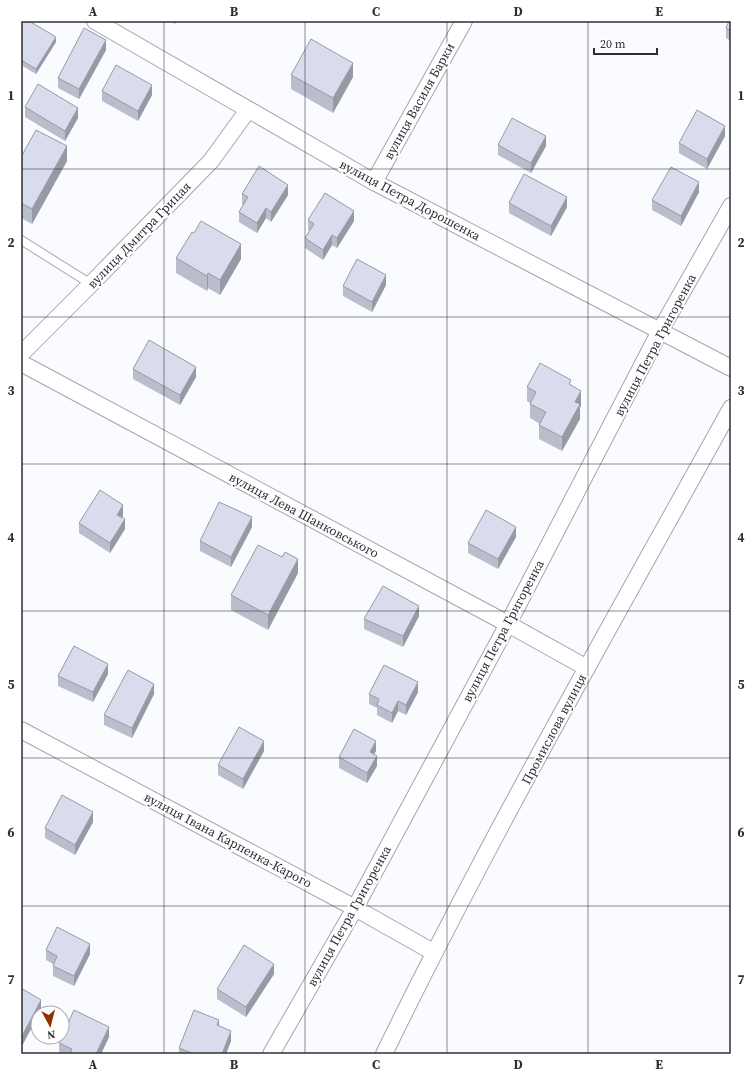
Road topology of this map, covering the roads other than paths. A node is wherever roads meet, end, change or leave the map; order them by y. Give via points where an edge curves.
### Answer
1 (95, 21) edge
2 (464, 21) edge
3 (248, 110) junction
4 (374, 182) junction
5 (731, 206) edge
6 (21, 240) edge
7 (91, 284) junction
8 (660, 331) junction
9 (21, 354) edge
10 (21, 363) edge
11 (731, 368) edge
12 (731, 408) edge
13 (508, 624) junction
14 (587, 668) junction
15 (21, 730) edge
16 (355, 908) junction
17 (433, 952) junction
18 (271, 1054) edge
19 (384, 1054) edge

1 - 3 street, вулиця Петра Дорошенка
2 - 4 street, вулиця Василя Барки
3 - 4 street, вулиця Петра Дорошенка
3 - 7 street, вулиця Дмитра Грицая via 211,161
4 - 8 street, вулиця Петра Дорошенка
5 - 8 street, вулиця Петра Григоренка
6 - 7 lane
7 - 9 street, вулиця Дмитра Грицая
8 - 11 street, вулиця Петра Дорошенка
8 - 13 street, вулиця Петра Григоренка
10 - 13 street, вулиця Лева Шанковського
12 - 14 street, Промислова вулиця
13 - 14 street, вулиця Лева Шанковського
13 - 16 street, вулиця Петра Григоренка
14 - 17 street, Промислова вулиця
15 - 16 street, вулиця Івана Карпенка-Карого
16 - 17 street, вулиця Івана Карпенка-Карого
16 - 18 street, вулиця Петра Григоренка
17 - 19 street, Промислова вулиця

